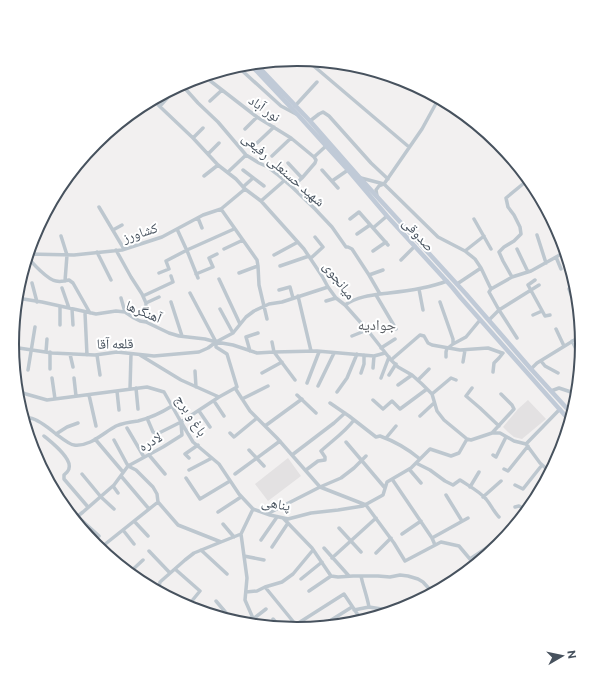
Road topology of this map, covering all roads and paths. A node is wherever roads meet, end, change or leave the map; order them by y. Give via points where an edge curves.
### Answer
1 (316, 67) edge
2 (260, 68) edge
3 (255, 69) edge
4 (243, 71) edge
5 (210, 80) edge
6 (317, 82) dead end
7 (186, 89) edge
8 (222, 90) junction
9 (167, 99) edge
10 (210, 101) dead end
11 (436, 103) edge
12 (157, 104) edge
13 (160, 106) junction
14 (295, 106) junction
15 (298, 115) junction
16 (257, 117) junction
17 (310, 121) junction
18 (274, 127) junction
19 (203, 128) dead end
20 (245, 129) dead end
21 (193, 138) junction
22 (291, 138) junction
23 (219, 143) dead end
24 (257, 143) dead end
25 (326, 146) junction
26 (409, 147) junction
27 (208, 154) junction
28 (246, 155) junction
29 (272, 156) dead end
30 (314, 157) junction
31 (288, 163) dead end
32 (218, 165) junction
33 (243, 170) dead end
34 (322, 170) dead end
35 (348, 170) junction
36 (228, 172) junction
37 (204, 176) dead end
38 (253, 178) junction
39 (302, 178) junction
40 (360, 178) junction
41 (388, 179) junction
42 (284, 180) junction
43 (332, 181) junction
44 (523, 183) edge
45 (384, 184) junction
46 (264, 186) dead end
47 (292, 187) junction
48 (244, 188) junction
49 (338, 188) dead end
50 (379, 199) junction
51 (261, 201) junction
52 (99, 207) dead end
53 (221, 209) junction
54 (387, 216) junction
55 (198, 218) junction
56 (350, 219) dead end
57 (474, 219) dead end
58 (122, 225) dead end
59 (372, 226) junction
60 (202, 228) dead end
61 (177, 229) junction
62 (234, 229) junction
63 (113, 230) junction
64 (357, 234) dead end
65 (61, 236) dead end
66 (484, 236) junction
67 (537, 236) dead end
68 (315, 237) dead end
69 (243, 240) junction
70 (298, 242) junction
71 (416, 246) junction
72 (124, 249) junction
73 (224, 249) dead end
74 (491, 249) dead end
75 (517, 249) dead end
76 (116, 250) junction
77 (187, 250) junction
78 (373, 251) dead end
79 (465, 251) junction
80 (97, 252) junction
81 (217, 254) dead end
82 (274, 254) dead end
83 (34, 255) edge
84 (67, 255) junction
85 (560, 255) edge
86 (310, 257) junction
87 (556, 257) junction
88 (402, 260) dead end
89 (32, 261) edge
90 (546, 263) junction
91 (258, 266) junction
92 (280, 266) dead end
93 (481, 268) junction
94 (561, 269) dead end
95 (384, 270) dead end
96 (528, 272) junction
97 (159, 273) dead end
98 (239, 273) dead end
99 (369, 275) junction
100 (171, 276) dead end
101 (512, 277) junction
102 (218, 278) dead end
103 (452, 278) junction
104 (111, 280) dead end
105 (535, 280) dead end
106 (65, 281) junction
107 (447, 281) junction
108 (32, 283) dead end
109 (457, 284) junction
110 (539, 285) dead end
111 (328, 287) junction
112 (452, 287) junction
113 (62, 288) dead end
114 (419, 288) junction
115 (492, 289) junction
116 (569, 289) dead end
117 (280, 290) dead end
118 (530, 290) junction
119 (190, 293) dead end
120 (571, 293) edge
121 (378, 294) junction
122 (143, 296) junction
123 (298, 296) junction
124 (160, 297) dead end
125 (121, 298) dead end
126 (293, 298) junction
127 (336, 298) junction
128 (22, 299) edge
129 (326, 301) dead end
130 (37, 302) junction
131 (171, 302) dead end
132 (440, 302) dead end
133 (146, 303) junction
134 (345, 305) junction
135 (264, 306) junction
136 (60, 307) junction
137 (71, 309) junction
138 (220, 309) dead end
139 (423, 310) dead end
140 (499, 310) junction
141 (542, 311) junction
142 (125, 312) junction
143 (85, 313) junction
144 (90, 313) junction
145 (533, 315) dead end
146 (550, 315) dead end
147 (267, 319) dead end
148 (480, 320) junction
149 (489, 320) junction
150 (146, 322) junction
151 (240, 324) junction
152 (60, 325) dead end
153 (73, 325) dead end
154 (34, 327) dead end
155 (396, 329) dead end
156 (556, 329) dead end
157 (367, 330) junction
158 (232, 333) junction
159 (258, 333) dead end
160 (182, 336) junction
161 (352, 336) dead end
162 (46, 338) dead end
163 (517, 338) dead end
164 (395, 339) dead end
165 (575, 339) edge
166 (572, 341) junction
167 (216, 342) junction
168 (272, 342) dead end
169 (453, 344) junction
170 (564, 346) junction
171 (575, 347) edge
172 (19, 348) edge
173 (381, 348) junction
174 (448, 348) junction
175 (506, 348) junction
176 (32, 350) junction
177 (466, 350) junction
178 (250, 351) junction
179 (48, 352) junction
180 (274, 352) junction
181 (311, 352) junction
182 (319, 352) junction
183 (334, 353) junction
184 (385, 353) junction
185 (502, 353) junction
186 (70, 354) junction
187 (131, 354) junction
188 (137, 354) junction
189 (357, 354) junction
190 (87, 355) junction
191 (97, 355) junction
192 (364, 355) junction
193 (374, 356) junction
194 (446, 357) dead end
195 (390, 359) junction
196 (541, 361) junction
197 (282, 362) junction
198 (463, 362) dead end
199 (396, 364) junction
200 (73, 367) dead end
201 (373, 368) dead end
202 (50, 369) dead end
203 (429, 369) dead end
204 (531, 369) junction
205 (28, 370) dead end
206 (195, 371) dead end
207 (493, 372) dead end
208 (262, 373) dead end
209 (361, 373) dead end
210 (558, 373) dead end
211 (100, 375) dead end
212 (389, 375) dead end
213 (412, 375) junction
214 (52, 378) dead end
215 (74, 378) dead end
216 (380, 378) dead end
217 (295, 380) dead end
218 (418, 380) junction
219 (456, 380) dead end
220 (307, 383) dead end
221 (398, 385) dead end
222 (268, 386) dead end
223 (318, 386) dead end
224 (196, 387) junction
225 (136, 388) junction
226 (235, 388) junction
227 (472, 388) dead end
228 (130, 389) junction
229 (427, 389) junction
230 (117, 391) junction
231 (551, 391) junction
232 (336, 392) dead end
233 (571, 392) edge
234 (23, 393) edge
235 (432, 394) junction
236 (501, 394) dead end
237 (89, 395) junction
238 (297, 395) dead end
239 (76, 396) junction
240 (219, 397) junction
241 (55, 399) junction
242 (242, 399) junction
243 (302, 399) junction
244 (214, 400) junction
245 (374, 400) dead end
246 (330, 403) dead end
247 (434, 403) junction
248 (172, 406) junction
249 (138, 409) dead end
250 (560, 409) junction
251 (568, 409) edge
252 (119, 410) dead end
253 (199, 411) junction
254 (316, 413) dead end
255 (345, 413) junction
256 (224, 416) dead end
257 (420, 416) dead end
258 (566, 416) edge
259 (29, 418) edge
260 (146, 418) junction
261 (257, 418) junction
262 (354, 420) junction
263 (181, 422) junction
264 (78, 423) dead end
265 (96, 426) dead end
266 (265, 426) junction
267 (396, 426) dead end
268 (499, 426) junction
269 (127, 428) dead end
270 (210, 428) dead end
271 (230, 433) dead end
272 (492, 433) junction
273 (56, 434) junction
274 (44, 436) dead end
275 (506, 437) junction
276 (386, 438) junction
277 (95, 439) junction
278 (467, 439) junction
279 (114, 440) dead end
280 (280, 441) junction
281 (346, 442) dead end
282 (527, 445) junction
283 (198, 446) junction
284 (249, 450) dead end
285 (149, 455) junction
286 (292, 455) junction
287 (493, 455) dead end
288 (366, 456) dead end
289 (144, 458) junction
290 (189, 458) dead end
291 (212, 458) junction
292 (257, 458) junction
293 (420, 459) junction
294 (362, 461) junction
295 (416, 463) junction
296 (542, 465) junction
297 (128, 466) junction
298 (264, 466) dead end
299 (545, 468) edge
300 (409, 469) junction
301 (504, 469) dead end
302 (189, 470) dead end
303 (306, 470) junction
304 (479, 472) dead end
305 (82, 474) dead end
306 (122, 474) junction
307 (165, 474) dead end
308 (235, 474) dead end
309 (186, 478) dead end
310 (392, 479) junction
311 (230, 481) junction
312 (501, 481) dead end
313 (421, 484) dead end
314 (515, 485) dead end
315 (112, 486) junction
316 (320, 487) junction
317 (470, 487) junction
318 (385, 488) junction
319 (118, 493) dead end
320 (446, 495) dead end
321 (101, 497) junction
322 (241, 497) junction
323 (483, 497) junction
324 (158, 502) junction
325 (366, 505) junction
326 (516, 507) dead end
327 (522, 507) edge
328 (88, 508) junction
329 (114, 509) dead end
330 (150, 509) junction
331 (254, 509) junction
332 (218, 512) dead end
333 (266, 514) junction
334 (78, 516) edge
335 (277, 517) junction
336 (282, 518) junction
337 (376, 518) junction
338 (468, 518) dead end
339 (499, 518) dead end
340 (134, 521) junction
341 (421, 521) junction
342 (462, 521) junction
343 (288, 523) junction
344 (223, 524) dead end
345 (339, 528) dead end
346 (90, 529) edge
347 (123, 530) junction
348 (241, 534) junction
349 (402, 534) dead end
350 (99, 536) dead end
351 (148, 536) dead end
352 (234, 537) junction
353 (391, 538) junction
354 (432, 538) junction
355 (261, 540) dead end
356 (351, 541) junction
357 (221, 542) junction
358 (134, 544) dead end
359 (104, 545) edge
360 (435, 545) junction
361 (272, 547) dead end
362 (324, 548) dead end
363 (201, 550) junction
364 (313, 550) junction
365 (484, 550) edge
366 (149, 551) dead end
367 (361, 552) dead end
368 (376, 553) dead end
369 (244, 556) junction
370 (332, 558) junction
371 (470, 559) joint
372 (143, 560) dead end
373 (264, 560) dead end
374 (322, 562) junction
375 (134, 569) edge
376 (175, 569) junction
377 (170, 573) junction
378 (227, 574) dead end
379 (331, 576) junction
380 (349, 576) junction
381 (361, 576) junction
382 (301, 579) dead end
383 (159, 586) edge
384 (265, 586) junction
385 (429, 589) edge
386 (310, 591) dead end
387 (246, 592) junction
388 (192, 601) edge
389 (216, 601) dead end
390 (369, 607) junction
391 (353, 608) junction
392 (266, 609) dead end
393 (381, 609) edge
394 (226, 613) edge
395 (358, 615) edge
396 (253, 618) joint
397 (331, 620) edge
398 (293, 622) edge
399 (300, 622) edge

1 - 26 street
2 - 14 main road, صدوقی
3 - 15 main road, صدوقی
4 - 15 street via 281,106
5 - 8 street, نور آباد
6 - 14 street
7 - 28 street, شهید حسنعلی رفیعی
8 - 10 street
8 - 16 street, نور آباد
9 - 13 street
11 - 26 street
12 - 13 street, میانجوی
13 - 21 street, میانجوی
14 - 17 main road, صدوقی
15 - 25 main road, صدوقی
16 - 18 street, نور آباد
16 - 20 street
17 - 40 main road, صدوقی
17 - 41 street via 323,112 330,116
18 - 22 street, نور آباد
18 - 24 street
19 - 21 street
21 - 27 street, میانجوی
22 - 29 street
22 - 30 street, نور آباد
23 - 27 street
25 - 30 street
25 - 35 main road, صدوقی
26 - 41 street
27 - 32 street, میانجوی
28 - 36 street
28 - 42 street, شهید حسنعلی رفیعی via 268,167
30 - 39 street via 316,163
31 - 39 street
32 - 36 street, میانجوی
32 - 37 street
33 - 38 street
34 - 43 street
35 - 43 street
35 - 54 main road, صدوقی
36 - 48 street, میانجوی
38 - 46 street
38 - 48 street, کشاورز
39 - 47 street
40 - 45 street
40 - 50 main road, صدوقی
41 - 45 street
42 - 47 street, شهید حسنعلی رفیعی
42 - 51 street
43 - 49 street
44 - 101 street via 506,198 521,234 500,252
45 - 50 street via 376,190
45 - 79 street via 438,237
47 - 99 street, شهید حسنعلی رفیعی via 332,227 346,247 352,249
48 - 51 street, میانجوی
48 - 53 street, کشاورز
50 - 103 main road, صدوقی
51 - 70 street, میانجوی
52 - 63 street
53 - 55 street, کشاورز
53 - 62 street
54 - 59 street
54 - 71 main road, صدوقی
55 - 60 street
55 - 61 street, کشاورز
56 - 59 street via 359,212
57 - 66 street
58 - 63 street
59 - 64 street
59 - 78 street via 387,243
61 - 72 street, کشاورز via 162,237
61 - 77 street
62 - 69 street
62 - 77 street
63 - 72 street
65 - 84 street
66 - 74 street
66 - 79 street
67 - 90 street
68 - 86 street via 323,246
69 - 73 street
69 - 91 street via 257,260
70 - 82 street
70 - 86 street, میانجوی
71 - 88 street
71 - 107 main road, صدوقی
72 - 76 street, کشاورز
75 - 96 street
76 - 80 street, کشاورز
76 - 122 street
77 - 81 street via 197,276 213,267 209,258
77 - 97 street via 166,261 169,269
79 - 93 street
80 - 84 street, کشاورز
80 - 104 street
83 - 84 street, کشاورز
84 - 106 street
85 - 87 street
86 - 92 street
86 - 111 street, میانجوی
87 - 90 street
87 - 94 street
89 - 106 street via 55,281
90 - 96 street
91 - 98 street
91 - 135 street
93 - 109 street
93 - 115 street
95 - 99 street
96 - 101 street
99 - 121 street, شهید حسنعلی رفیعی
100 - 122 street via 173,282
101 - 115 street
102 - 151 street
103 - 107 main road
103 - 109 main road, صدوقی
105 - 118 street via 528,285
106 - 144 street via 73,283
107 - 112 main road, صدوقی
107 - 114 street
108 - 130 street
109 - 112 main road
109 - 149 main road, صدوقی
110 - 118 street
111 - 123 street, قلعه آقا
111 - 127 street, میانجوی
112 - 148 main road, صدوقی
113 - 137 street
114 - 121 street
114 - 139 street
115 - 140 street via 489,292
116 - 120 street
117 - 126 street via 290,287
118 - 140 street
118 - 141 street
119 - 167 street
121 - 134 street via 357,298
121 - 155 street, شهید حسنعلی رفیعی
122 - 133 street
123 - 126 street, قلعه آقا
123 - 181 street
124 - 133 street
125 - 142 street
126 - 135 street, قلعه آقا
127 - 129 street
127 - 134 street, میانجوی
128 - 130 street, آهنگرها
130 - 136 street, آهنگرها
131 - 160 street
132 - 169 street
133 - 150 street
134 - 157 street, میانجوی
135 - 147 street
135 - 151 street, قلعه آقا via 246,316
136 - 137 street, آهنگرها
136 - 152 street
137 - 143 street, آهنگرها
137 - 153 street
138 - 158 street
140 - 149 street
140 - 163 street
141 - 145 street
141 - 146 street via 545,316
142 - 144 street, آهنگرها
142 - 150 street, آهنگرها
143 - 144 street, آهنگرها
143 - 190 street
148 - 169 street via 466,337
148 - 175 main road, صدوقی
149 - 204 main road, صدوقی
150 - 160 street, آهنگرها
151 - 158 street, قلعه آقا
154 - 176 street
156 - 170 street
157 - 161 street
157 - 173 street, میانجوی
158 - 167 street, قلعه آقا
159 - 178 street via 246,337
160 - 167 street, آهنگرها
162 - 179 street
164 - 173 street
165 - 166 street
166 - 170 street
166 - 171 street
167 - 178 street, آهنگرها
167 - 188 street, قلعه آقا via 199,352 154,356
167 - 226 street via 216,346 227,354 237,387
168 - 180 street
169 - 174 street
170 - 196 street
172 - 176 street, قلعه آقا
173 - 184 street, میانجوی
174 - 177 street
174 - 194 street
174 - 195 street via 432,345 420,335
175 - 185 street
175 - 250 main road, صدوقی
176 - 179 street, قلعه آقا
176 - 205 street
177 - 185 street via 488,348
177 - 198 street
178 - 180 street, آهنگرها
179 - 186 street, قلعه آقا
179 - 202 street
180 - 181 street, آهنگرها
180 - 197 street
181 - 182 street, آهنگرها
182 - 183 street, آهنگرها
182 - 220 street
183 - 189 street, آهنگرها
183 - 223 street
184 - 193 street
184 - 195 street, میانجوی
185 - 207 street via 494,363
186 - 190 street, قلعه آقا
186 - 200 street
187 - 188 street, قلعه آقا
187 - 191 street, قلعه آقا via 117,352
187 - 228 street
188 - 224 street
189 - 192 street, آهنگرها
189 - 232 street via 347,378
190 - 191 street, قلعه آقا
191 - 211 street
192 - 193 street, آهنگرها
192 - 209 street
193 - 201 street
195 - 199 street, میانجوی
195 - 216 street
196 - 204 street
196 - 210 street
197 - 208 street
197 - 217 street
199 - 212 street
199 - 213 street, میانجوی
203 - 218 street
204 - 231 main road, صدوقی
206 - 224 street
213 - 218 street, میانجوی
213 - 221 street
214 - 241 street
215 - 239 street
218 - 229 street, میانجوی
219 - 235 street via 451,378
222 - 242 street
224 - 240 street
225 - 228 street, باغ و برج
225 - 248 street, باغ و برج via 147,387 164,392
225 - 249 street
226 - 240 street
226 - 242 street
227 - 268 street via 466,396
228 - 230 street, باغ و برج
229 - 235 street, میانجوی
229 - 245 street via 400,409 392,401 383,409
230 - 237 street, باغ و برج
230 - 252 street
231 - 233 street via 559,388
231 - 251 main road, صدوقی
234 - 241 street, باغ و برج via 47,400
235 - 247 street
236 - 268 street via 514,409
237 - 239 street, باغ و برج
237 - 265 street
238 - 243 street
239 - 241 street, باغ و برج
240 - 244 street
242 - 261 street
243 - 254 street
243 - 266 street
244 - 253 street
244 - 256 street
246 - 255 street
247 - 257 street
247 - 278 street via 444,420
248 - 260 street
248 - 263 street, باغ و برج
250 - 258 main road, صدوقی
250 - 282 street
253 - 263 street
253 - 270 street
255 - 262 street
255 - 286 street
259 - 273 street
260 - 263 street via 153,432 157,434
260 - 277 street via 118,426
261 - 266 street
261 - 271 street via 234,436
262 - 276 street via 376,437
262 - 303 street via 322,451 325,460 318,461
263 - 283 street, باغ و برج
263 - 285 street, لادره via 182,435
264 - 273 street
266 - 280 street
267 - 276 street
268 - 272 street
269 - 289 street
272 - 275 street via 500,433
272 - 278 street via 472,440
273 - 277 street via 72,446
274 - 328 street via 66,458 70,465 64,479
275 - 282 street
275 - 287 street via 496,457
276 - 293 street
277 - 306 street
278 - 293 street via 459,453 451,456 430,449
279 - 297 street
280 - 286 street
280 - 292 street
281 - 294 street
282 - 296 street
282 - 301 street via 508,471
283 - 290 street via 185,454
283 - 291 street, باغ و برج
284 - 292 street
285 - 289 street, لادره
285 - 307 street
286 - 303 street
288 - 294 street
289 - 297 street, لادره
291 - 302 street
291 - 311 street, باغ و برج
292 - 298 street
292 - 308 street
293 - 295 street
294 - 316 street via 341,478
294 - 318 street
295 - 300 street
295 - 317 street via 453,485 460,480
296 - 299 street
296 - 314 street via 523,489
297 - 306 street, لادره
297 - 324 street via 136,470 153,487
300 - 310 street
300 - 313 street
303 - 316 street
304 - 317 street
305 - 321 street
306 - 315 street, لادره
306 - 330 street
309 - 311 street via 200,499
310 - 318 street via 387,482
310 - 341 street
311 - 322 street, باغ و برج
312 - 323 street
315 - 319 street
315 - 321 street, لادره
316 - 325 street
316 - 333 street
317 - 323 street
318 - 325 street via 383,495
320 - 342 street
321 - 328 street, لادره
321 - 329 street
322 - 331 street, باغ و برج
322 - 332 street
323 - 339 street
324 - 330 street
324 - 357 street via 178,525
325 - 336 street, پناهی
325 - 337 street
326 - 327 street
328 - 334 street, لادره
330 - 340 street
331 - 333 street, پناهی
331 - 348 street, پناهی
333 - 335 street, پناهی
335 - 336 street, پناهی
335 - 355 street
336 - 343 street
337 - 353 street
337 - 356 street
338 - 342 street
340 - 347 street
340 - 351 street
341 - 349 street
341 - 354 street
342 - 354 street
343 - 361 street
343 - 364 street
344 - 352 street
345 - 356 street
346 - 350 street
347 - 358 street
347 - 359 street
348 - 352 street
348 - 369 street
352 - 357 street
353 - 360 street via 405,561
353 - 368 street
354 - 360 street
356 - 367 street
356 - 370 street
357 - 363 street
360 - 371 street via 440,542 459,546
362 - 370 street
363 - 376 street
363 - 378 street
364 - 374 street
364 - 384 street via 293,574 282,582
365 - 371 street
366 - 377 street
369 - 373 street
369 - 387 street
370 - 380 street
372 - 375 street
374 - 379 street
374 - 382 street
376 - 377 street
376 - 388 street via 200,591
377 - 383 street
379 - 380 street
379 - 386 street
380 - 381 street
381 - 385 street via 408,576 418,579
381 - 390 street
384 - 387 street
384 - 398 street
387 - 396 street via 245,600
389 - 394 street
390 - 391 street
390 - 393 street
391 - 395 street
391 - 397 street
391 - 399 street via 344,594
392 - 396 street

